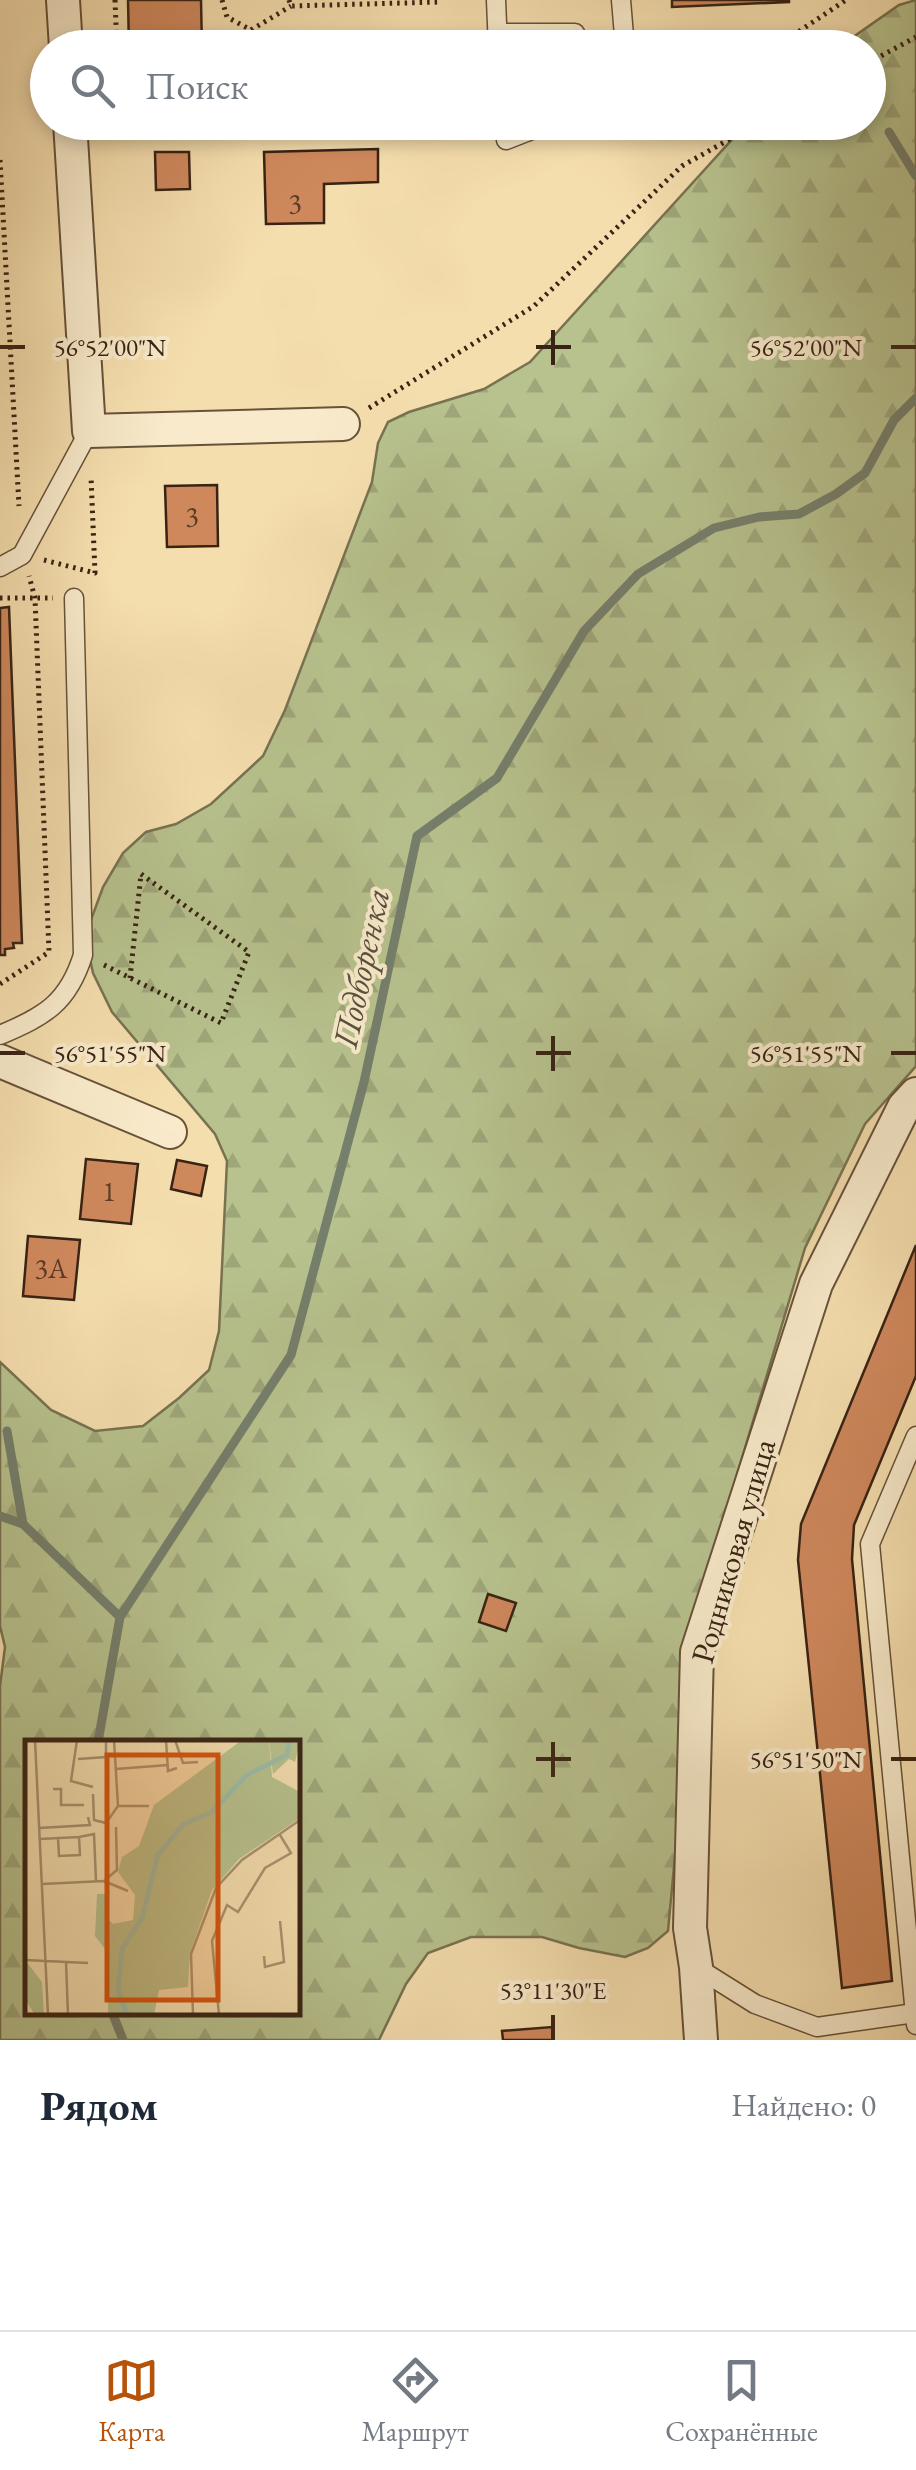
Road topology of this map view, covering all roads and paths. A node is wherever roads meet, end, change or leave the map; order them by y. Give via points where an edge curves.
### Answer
1 (63, 0) edge
2 (115, 0) edge
3 (222, 0) edge
4 (496, 0) edge
5 (621, 0) edge
6 (846, 0) edge
7 (441, 2) edge
8 (290, 3) edge
9 (65, 30) edge
10 (116, 30) edge
11 (251, 30) joint
12 (498, 30) edge
13 (624, 30) edge
14 (801, 30) edge
15 (916, 37) edge
16 (886, 53) edge
17 (71, 140) edge
18 (728, 140) edge
19 (0, 160) edge
20 (343, 424) joint
21 (90, 430) junction
22 (22, 554) junction
23 (0, 567) edge
24 (0, 598) edge
25 (35, 598) junction
26 (74, 598) joint
27 (83, 955) junction
28 (130, 978) junction
29 (0, 984) edge
30 (0, 1035) edge
31 (0, 1061) edge
32 (916, 1094) edge
33 (170, 1132) dead end
34 (916, 1436) edge
35 (696, 1967) junction
36 (915, 2012) edge
37 (916, 2024) edge
38 (701, 2040) edge

1 - 9 street
2 - 10 path
3 - 11 path via 227,17
4 - 12 lane
5 - 13 lane
6 - 14 path
7 - 8 path
8 - 11 path
15 - 16 path
17 - 21 street
18 - 20 path via 682,166 534,306
19 - 22 path
20 - 21 street
21 - 22 lane
21 - 22 path via 95,573
22 - 23 lane
22 - 25 path
24 - 25 path
25 - 26 path
25 - 29 path via 48,952
26 - 27 lane
27 - 28 path
27 - 30 lane via 75,982 55,1005
28 - 28 path via 221,1023 249,952 141,874
31 - 33 street
32 - 35 street, Родниковая улица via 816,1284 697,1652 690,1928
34 - 36 lane via 870,1544
35 - 36 lane via 755,2004 817,2027
35 - 38 street, Родниковая улица
36 - 37 lane

